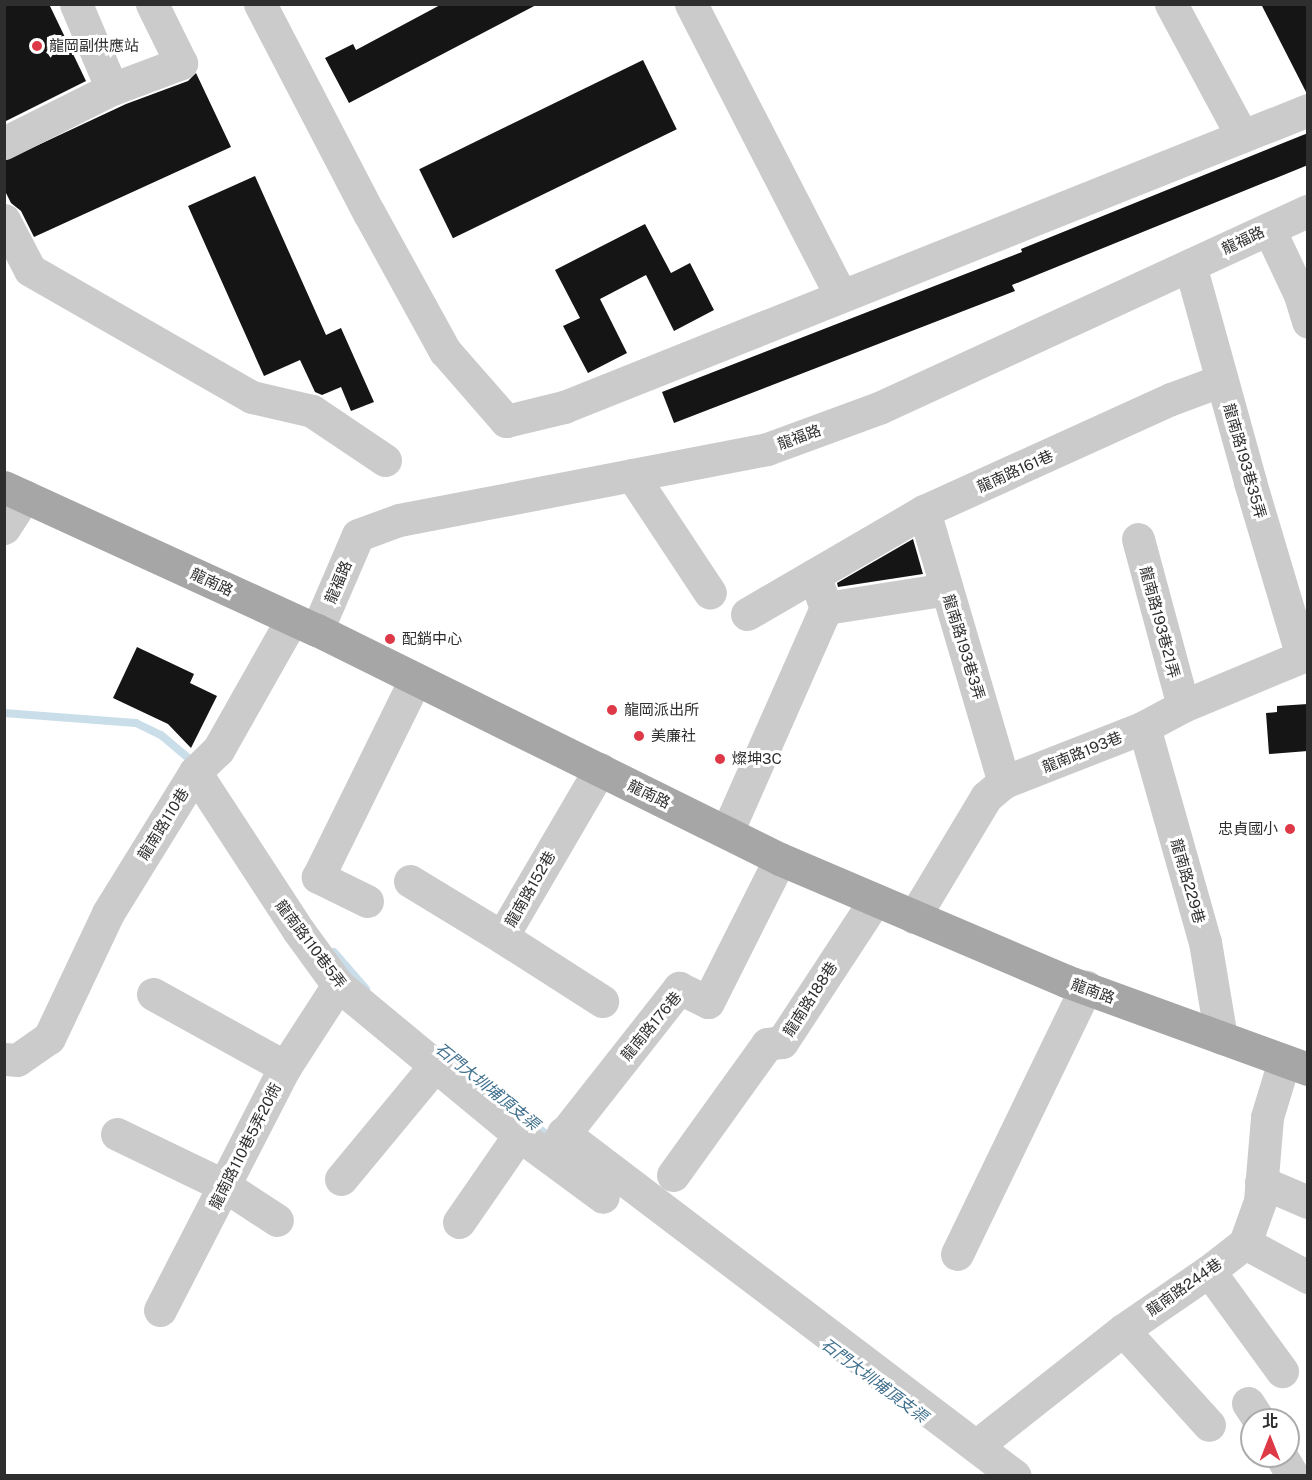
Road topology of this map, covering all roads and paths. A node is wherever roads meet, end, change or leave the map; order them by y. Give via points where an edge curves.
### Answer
1 (76, 4) edge
2 (152, 4) edge
3 (260, 4) edge
4 (691, 4) edge
5 (1171, 4) edge
6 (112, 89) junction
7 (1308, 110) edge
8 (1242, 136) junction
9 (4, 143) edge
10 (1308, 211) edge
11 (4, 220) edge
12 (1269, 229) junction
13 (1190, 265) junction
14 (841, 296) junction
15 (1308, 322) edge
16 (1222, 380) junction
17 (385, 460) dead end
18 (632, 475) junction
19 (15, 491) edge
20 (924, 511) junction
21 (4, 528) edge
22 (1138, 539) dead end
23 (814, 575) junction
24 (947, 589) junction
25 (710, 593) dead end
26 (826, 608) junction
27 (747, 614) dead end
28 (305, 624) junction
29 (1305, 655) edge
30 (415, 680) junction
31 (1183, 706) junction
32 (1144, 727) junction
33 (600, 769) junction
34 (195, 772) junction
35 (1004, 783) junction
36 (727, 832) junction
37 (780, 859) junction
38 (410, 881) dead end
39 (875, 900) junction
40 (367, 901) dead end
41 (914, 917) junction
42 (502, 936) junction
43 (338, 985) junction
44 (1086, 987) junction
45 (153, 994) dead end
46 (603, 1002) dead end
47 (1221, 1038) junction
48 (4, 1059) edge
49 (436, 1064) junction
50 (1296, 1065) edge
51 (285, 1067) junction
52 (117, 1134) dead end
53 (519, 1135) junction
54 (555, 1144) junction
55 (673, 1175) dead end
56 (341, 1179) dead end
57 (1261, 1182) junction
58 (225, 1186) junction
59 (603, 1197) dead end
60 (1308, 1202) edge
61 (277, 1221) dead end
62 (459, 1222) dead end
63 (1245, 1243) junction
64 (957, 1254) dead end
65 (1209, 1271) junction
66 (1308, 1277) edge
67 (160, 1310) dead end
68 (1123, 1330) junction
69 (1282, 1371) dead end
70 (1209, 1425) dead end
71 (976, 1446) junction
72 (1015, 1476) edge

1 - 6 street
2 - 6 street via 182,63
3 - 14 street via 445,351 506,421 564,407
4 - 14 street
5 - 8 street
6 - 9 street
7 - 8 street
8 - 14 street
10 - 12 street, 龍福路
11 - 17 street via 30,270 252,397 312,411
12 - 13 street, 龍福路
12 - 15 street via 1300,295
13 - 16 street, 龍南路193巷35弄
13 - 18 street, 龍福路 via 879,408 767,449
16 - 20 street, 龍南路161巷 via 1171,399
16 - 29 street, 龍南路193巷35弄
18 - 25 street
18 - 28 street, 龍福路 via 399,520 358,535
19 - 21 street
19 - 28 main road, 龍南路
20 - 23 street, 龍南路161巷
20 - 24 street, 龍南路193巷3弄
22 - 31 street, 龍南路193巷21弄
23 - 26 street
23 - 27 street, 龍南路161巷
24 - 26 street
24 - 35 street, 龍南路193巷3弄
26 - 36 street
28 - 30 main road, 龍南路
28 - 34 street, 龍南路110巷 via 218,750
29 - 31 street, 龍南路193巷
30 - 33 main road, 龍南路
30 - 40 street via 318,877
31 - 32 street, 龍南路193巷
32 - 35 street, 龍南路193巷
32 - 47 street, 龍南路229巷 via 1205,942
33 - 36 main road, 龍南路
33 - 42 street, 龍南路152巷
34 - 43 street, 龍南路110巷5弄
34 - 48 street, 龍南路110巷 via 108,913 49,1038 17,1060
35 - 41 street, 龍南路193巷 via 986,796
36 - 37 main road, 龍南路
37 - 39 main road, 龍南路
37 - 54 street, 龍南路176巷 via 708,1002 679,988
38 - 42 street
39 - 41 main road, 龍南路
39 - 55 street, 龍南路188巷 via 782,1042 767,1044
41 - 44 main road, 龍南路
42 - 46 street, 龍南路152巷
43 - 49 street, 龍南路110巷5弄
43 - 51 street, 龍南路110巷5弄20衖
44 - 47 main road, 龍南路
44 - 64 street
45 - 51 street
47 - 50 main road, 龍南路
49 - 53 street, 龍南路110巷5弄
49 - 56 street
50 - 57 street via 1267,1117
51 - 58 street, 龍南路110巷5弄20衖
52 - 58 street
53 - 54 street, 龍南路110巷5弄
53 - 62 street
54 - 59 street, 龍南路110巷5弄
54 - 71 street
57 - 60 street
57 - 63 street via 1260,1201
58 - 61 street
58 - 67 street, 龍南路110巷5弄20衖
63 - 65 street, 龍南路244巷
63 - 66 street
65 - 68 street, 龍南路244巷
65 - 69 street
68 - 70 street
68 - 71 street, 龍南路244巷
71 - 72 street

